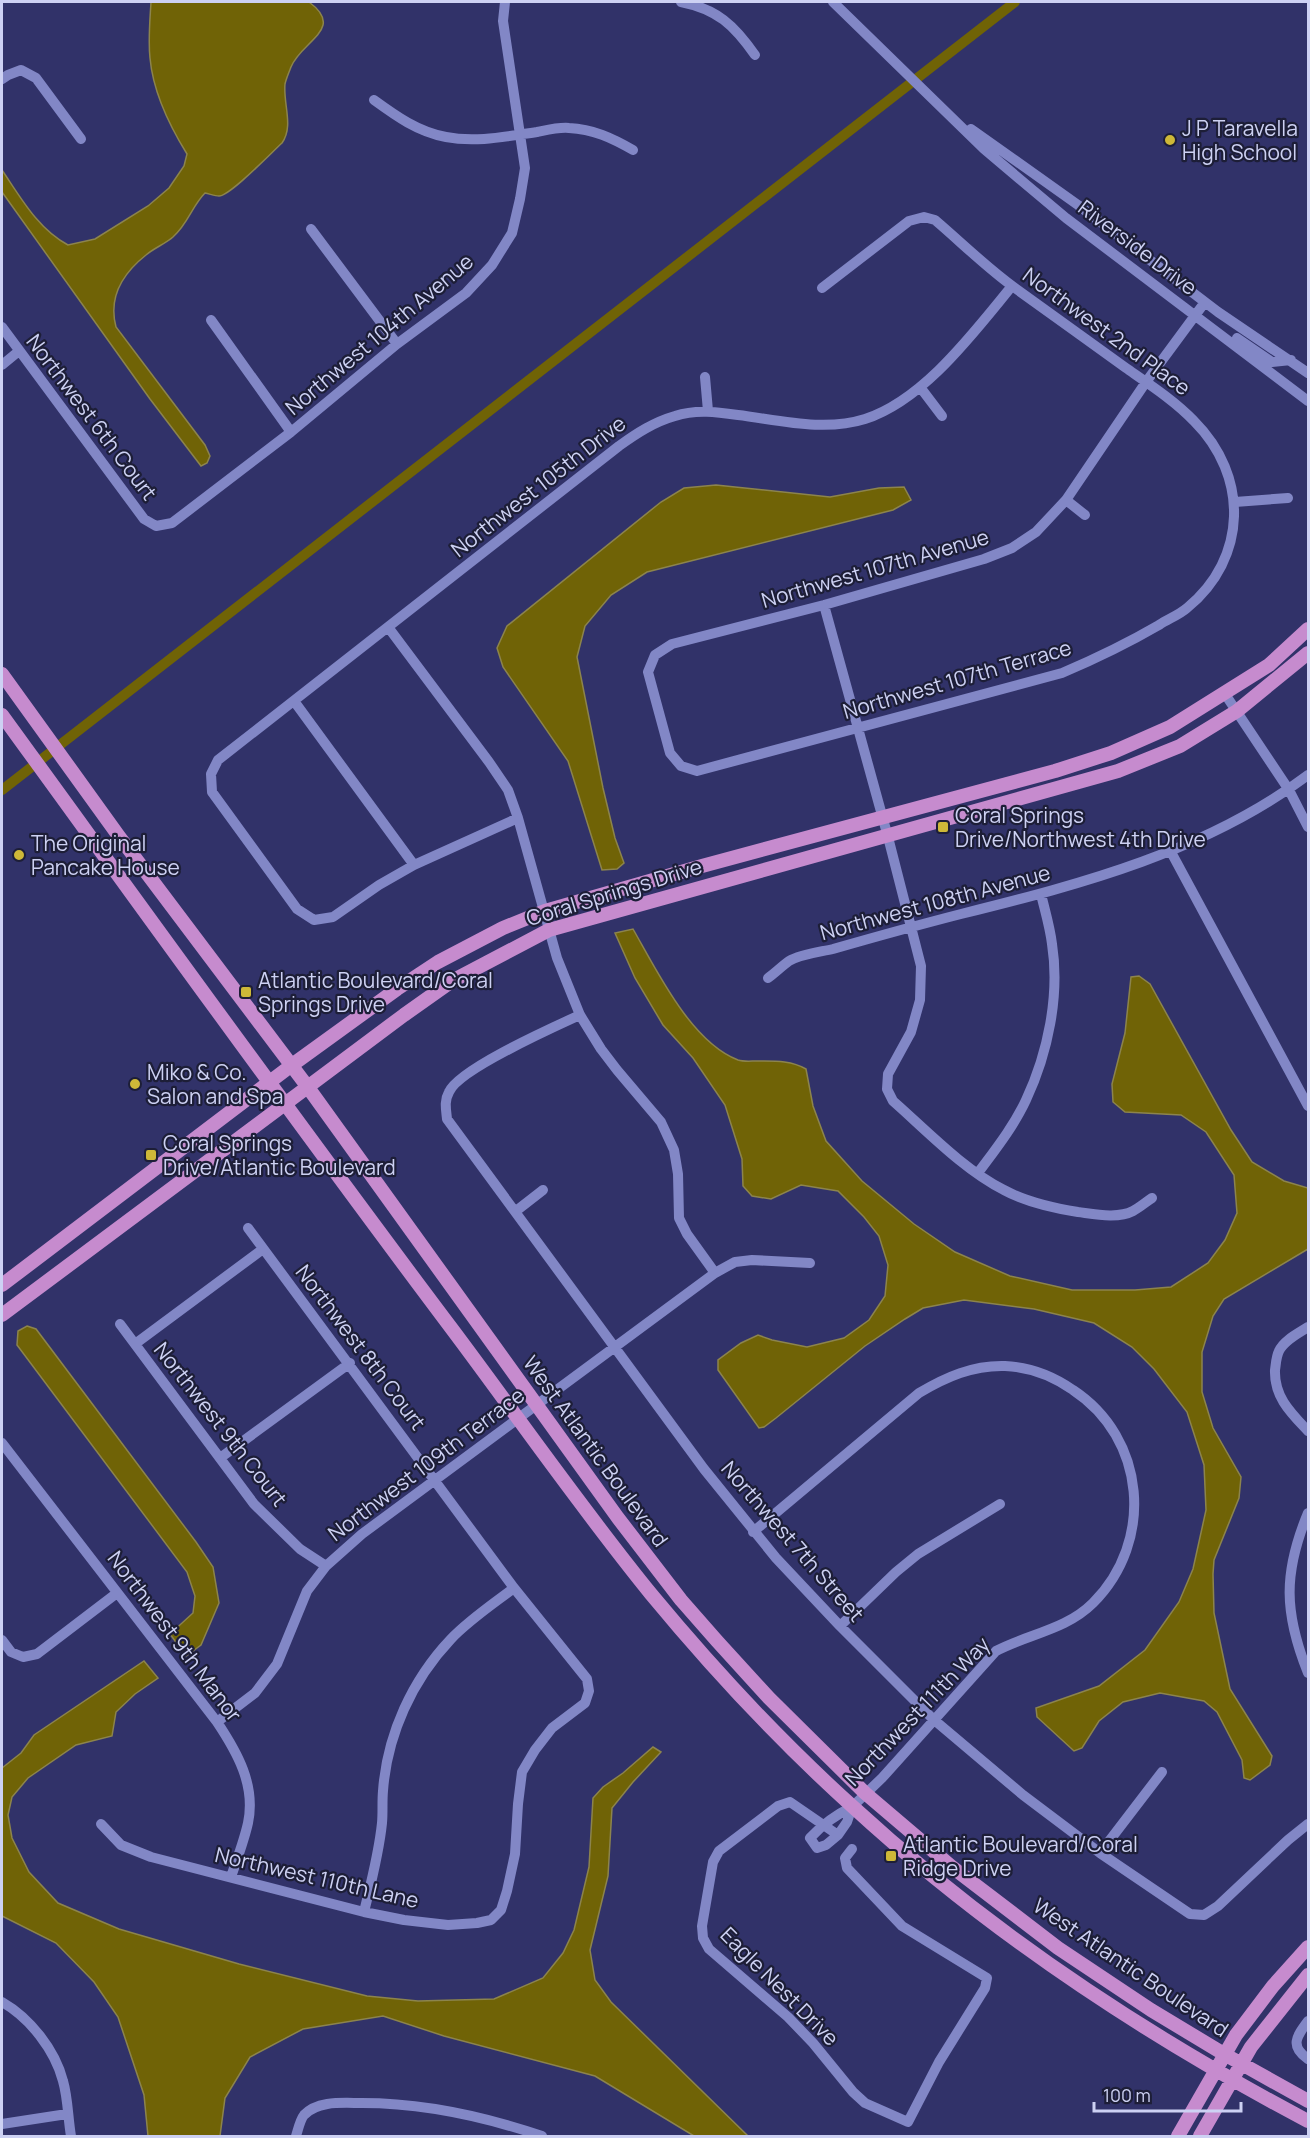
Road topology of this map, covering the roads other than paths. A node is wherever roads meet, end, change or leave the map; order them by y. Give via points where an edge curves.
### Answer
1 (505, 2) edge
2 (681, 2) edge
3 (833, 2) edge
4 (755, 55) dead end
5 (2, 80) edge
6 (374, 100) dead end
7 (951, 116) junction
8 (520, 135) junction
9 (81, 139) dead end
10 (633, 150) dead end
11 (311, 230) dead end
12 (1012, 286) junction
13 (822, 288) dead end
14 (1205, 302) junction
15 (1195, 315) junction
16 (211, 320) dead end
17 (2, 327) edge
18 (1212, 327) junction
19 (397, 344) junction
20 (20, 351) junction
21 (1291, 360) junction
22 (2, 365) edge
23 (1308, 373) edge
24 (705, 377) dead end
25 (1146, 382) junction
26 (920, 387) junction
27 (1308, 401) edge
28 (708, 411) junction
29 (942, 416) dead end
30 (291, 432) junction
31 (1288, 498) dead end
32 (1066, 500) junction
33 (1235, 502) junction
34 (1085, 514) dead end
35 (156, 526) joint
36 (824, 605) junction
37 (388, 627) junction
38 (1308, 629) edge
39 (1308, 653) edge
40 (2, 674) edge
41 (1225, 694) junction
42 (294, 701) junction
43 (1238, 711) junction
44 (2, 715) edge
45 (857, 729) junction
46 (681, 766) joint
47 (1308, 775) edge
48 (1288, 790) junction
49 (519, 818) junction
50 (882, 819) junction
51 (1308, 827) edge
52 (888, 837) junction
53 (1171, 852) junction
54 (414, 865) junction
55 (1041, 894) junction
56 (545, 911) junction
57 (911, 927) junction
58 (549, 930) junction
59 (768, 978) dead end
60 (580, 1015) junction
61 (292, 1065) junction
62 (269, 1082) junction
63 (308, 1086) junction
64 (284, 1104) junction
65 (1308, 1106) edge
66 (978, 1173) junction
67 (543, 1190) dead end
68 (1152, 1198) dead end
69 (516, 1211) junction
70 (248, 1228) dead end
71 (263, 1249) junction
72 (810, 1263) dead end
73 (715, 1273) junction
74 (2, 1285) edge
75 (2, 1315) edge
76 (120, 1324) dead end
77 (1308, 1327) edge
78 (135, 1344) junction
79 (614, 1348) junction
80 (350, 1363) junction
81 (536, 1405) junction
82 (518, 1418) junction
83 (1308, 1431) edge
84 (2, 1443) edge
85 (220, 1458) junction
86 (435, 1480) junction
87 (1000, 1504) dead end
88 (1308, 1513) edge
89 (753, 1532) junction
90 (326, 1566) junction
91 (514, 1588) junction
92 (117, 1593) junction
93 (840, 1626) junction
94 (2, 1640) edge
95 (1308, 1673) edge
96 (589, 1692) joint
97 (933, 1719) junction
98 (217, 1722) junction
99 (1162, 1772) dead end
100 (865, 1793) junction
101 (852, 1807) junction
102 (101, 1824) dead end
103 (823, 1824) junction
104 (1308, 1824) edge
105 (838, 1835) junction
106 (852, 1849) dead end
107 (1100, 1853) junction
108 (231, 1877) junction
109 (363, 1912) junction
110 (1308, 1947) edge
111 (1308, 1975) edge
112 (2, 2002) edge
113 (1308, 2021) edge
114 (1224, 2054) junction
115 (1308, 2059) edge
116 (1241, 2063) junction
117 (1215, 2070) junction
118 (1232, 2080) junction
119 (1308, 2100) edge
120 (67, 2114) junction
121 (1308, 2121) edge
122 (2, 2124) edge
123 (71, 2136) edge
124 (296, 2136) edge
125 (542, 2136) edge
126 (1178, 2136) edge
127 (1200, 2136) edge

1 - 8 street, Northwest 104th Avenue via 503,21
2 - 4 street via 709,10 726,21
3 - 7 street, Riverside Drive
5 - 9 street via 21,70 36,78
6 - 8 street via 422,130 447,137 475,140
7 - 14 street, Riverside Drive via 1078,205
7 - 15 street, Riverside Drive via 1066,218
8 - 10 street via 566,127 586,129
8 - 19 street, Northwest 104th Avenue via 525,168 512,233 492,265 466,293
11 - 19 street
12 - 13 street, Northwest 2nd Place via 936,220 924,217 909,221
12 - 25 street, Northwest 2nd Place
12 - 26 street, Northwest 105th Drive via 951,359
14 - 15 street, Northwest 107th Avenue
14 - 21 street, Riverside Drive
15 - 18 street, Riverside Drive
15 - 25 street, Northwest 107th Avenue
16 - 30 street
17 - 20 street, Northwest 6th Court
18 - 21 street via 1226,330 1272,362
18 - 27 street, Riverside Drive
19 - 30 street, Northwest 104th Avenue
20 - 22 street
20 - 35 street, Northwest 6th Court via 144,519
21 - 23 street, Riverside Drive
24 - 28 street
25 - 32 street, Northwest 107th Avenue
25 - 33 street, Northwest 2nd Place via 1194,420 1216,446 1228,471
26 - 28 street, Northwest 105th Drive via 866,419 837,425
26 - 29 street
28 - 37 street, Northwest 105th Drive via 676,415 647,427
30 - 35 street, Northwest 104th Avenue via 172,523
31 - 33 street
32 - 34 street
32 - 36 street, Northwest 107th Avenue via 1036,531 1012,548
33 - 45 street, Northwest 107th Terrace via 1233,532 1225,561 1186,609 1107,654 1062,673
36 - 45 street
36 - 46 street, Northwest 107th Avenue via 672,644 654,655 648,672 670,753
37 - 42 street, Northwest 105th Drive
37 - 49 street via 489,762 508,790
38 - 41 main road, Coral Springs Drive via 1269,665
39 - 43 main road, Coral Springs Drive
40 - 61 main road, West Atlantic Boulevard via 125,845
41 - 43 street
41 - 50 main road, Coral Springs Drive via 1170,727 1111,753
42 - 54 street
42 - 54 street, Northwest 105th Drive via 218,760 211,774 212,792 297,909 314,920 333,917
43 - 48 street
43 - 52 main road, Coral Springs Drive via 1180,746 1118,771
44 - 62 main road, West Atlantic Boulevard
45 - 46 street, Northwest 107th Terrace via 697,771
45 - 50 street
47 - 48 street, Northwest 108th Avenue
48 - 51 street
48 - 53 street, Northwest 108th Avenue
49 - 54 street
49 - 56 street
50 - 52 street
50 - 56 main road, Coral Springs Drive
52 - 57 street
52 - 58 main road, Coral Springs Drive
53 - 55 street, Northwest 108th Avenue
53 - 65 street
55 - 57 street, Northwest 108th Avenue
55 - 66 street via 1053,944 1054,979 1041,1063 1026,1101
56 - 58 street
56 - 61 main road, Coral Springs Drive via 438,962
57 - 59 street, Northwest 108th Avenue via 791,960
57 - 66 street via 921,966 920,1000 911,1032 888,1074 887,1089 893,1101
58 - 60 street
58 - 63 main road, Coral Springs Drive via 452,981
60 - 69 street, Northwest 7th Street via 535,1036 460,1079 449,1090 445,1103 447,1119
60 - 73 street via 612,1063 661,1122 674,1150 679,1218
61 - 62 main road, Coral Springs Drive
61 - 63 main road, West Atlantic Boulevard
62 - 64 main road, West Atlantic Boulevard
62 - 74 main road, Coral Springs Drive
63 - 64 main road, Coral Springs Drive
63 - 81 main road, West Atlantic Boulevard
64 - 75 main road, Coral Springs Drive
64 - 82 main road, West Atlantic Boulevard
66 - 68 street via 1003,1190 1065,1210 1119,1215 1132,1212
67 - 69 street
69 - 79 street, Northwest 7th Street
70 - 71 street, Northwest 8th Court
71 - 78 street
71 - 80 street, Northwest 8th Court
72 - 73 street, Northwest 109th Terrace via 752,1260 735,1262
73 - 79 street, Northwest 109th Terrace
76 - 78 street, Northwest 9th Court
77 - 83 street via 1279,1350 1275,1377 1277,1393 1286,1408
78 - 85 street, Northwest 9th Court
79 - 81 street, Northwest 109th Terrace
79 - 89 street, Northwest 7th Street
80 - 85 street
80 - 86 street, Northwest 8th Court
81 - 82 street, Northwest 109th Terrace
81 - 100 main road, West Atlantic Boulevard via 681,1600 769,1698
82 - 86 street, Northwest 109th Terrace
82 - 101 main road, West Atlantic Boulevard via 620,1554 712,1666
84 - 92 street, Northwest 9th Manor
85 - 90 street, Northwest 9th Court via 276,1527
86 - 90 street, Northwest 109th Terrace
86 - 91 street, Northwest 8th Court
87 - 93 street via 918,1554
88 - 95 street via 1296,1543 1290,1576 1291,1616
89 - 93 street, Northwest 7th Street
89 - 97 street, Northwest 111th Way via 919,1393 944,1378 972,1369 1005,1366 1031,1370 1060,1381 1106,1419 1121,1443 1135,1498 1133,1526 1124,1558 1094,1602 1074,1619 996,1651
90 - 98 street, Northwest 109th Terrace via 307,1591 277,1664 255,1693
91 - 96 street, Northwest 8th Court via 587,1679
91 - 109 street via 452,1638 409,1698 388,1760 377,1856
92 - 94 street via 37,1654 23,1657 11,1652
92 - 98 street, Northwest 9th Manor
93 - 97 street, Northwest 7th Street
96 - 109 street, Northwest 110th Lane via 585,1703 552,1728 522,1772 515,1854 501,1910 490,1920 448,1925
97 - 100 street, Northwest 111th Way
97 - 107 street, Northwest 7th Street via 1023,1796
98 - 108 street, Northwest 9th Manor via 235,1749 246,1776 249,1798 249,1822
99 - 107 street
100 - 101 street, Northwest 111th Way
100 - 114 main road, West Atlantic Boulevard via 952,1867 1058,1948
101 - 103 street
101 - 105 street
101 - 117 main road, West Atlantic Boulevard via 1037,1956
102 - 108 street, Northwest 110th Lane via 121,1845
103 - 105 street, Eagle Nest Drive
103 - 105 street via 810,1838 817,1848
103 - 106 street, Eagle Nest Drive via 790,1802 778,1806 719,1851 713,1862 703,1938 709,1949 798,2027 865,2103 908,2122 939,2062 985,1988 987,1978 897,1920 847,1868 845,1858
104 - 107 street, Northwest 7th Street via 1204,1915 1190,1914
108 - 109 street, Northwest 110th Lane
110 - 114 main road via 1273,1986
111 - 116 main road
112 - 120 street via 33,2028 50,2051 63,2081
113 - 115 street via 1296,2039 1297,2048
114 - 116 main road, West Atlantic Boulevard
114 - 117 main road
116 - 118 main road
116 - 119 main road, West Atlantic Boulevard
117 - 118 main road, West Atlantic Boulevard
117 - 126 main road
118 - 121 main road, West Atlantic Boulevard
118 - 127 main road
120 - 122 street
120 - 123 street
124 - 125 street via 304,2115 322,2104 390,2103 439,2108

